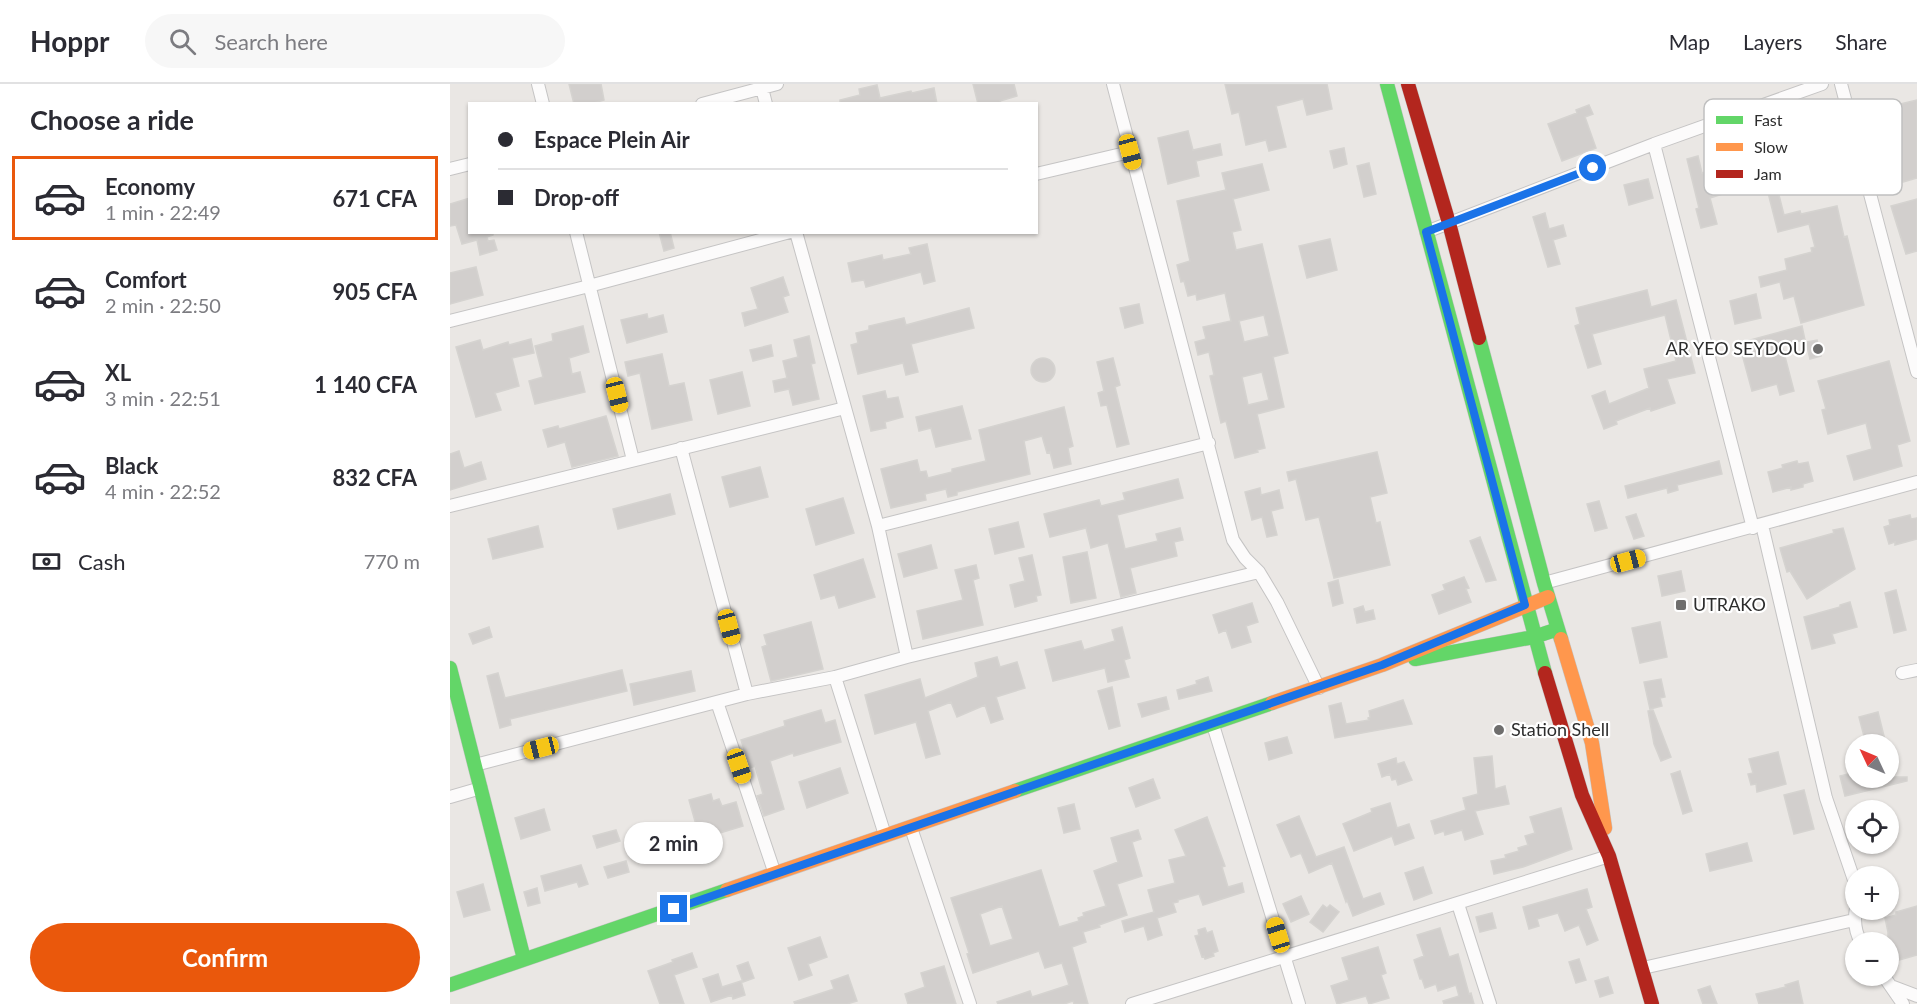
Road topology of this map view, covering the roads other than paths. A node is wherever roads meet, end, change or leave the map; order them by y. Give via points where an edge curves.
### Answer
1 (538, 84) edge
2 (777, 84) edge
3 (1113, 84) edge
4 (1387, 84) edge
5 (1408, 84) edge
6 (1822, 84) edge
7 (1841, 84) edge
8 (762, 86) edge
9 (1780, 99) edge
10 (1845, 99) edge
11 (542, 102) edge
12 (709, 102) edge
13 (766, 102) edge
14 (1704, 126) edge
15 (1654, 144) junction
16 (1130, 152) junction
17 (468, 164) edge
18 (450, 169) edge
19 (1038, 174) edge
20 (1870, 195) edge
21 (1449, 224) junction
22 (1426, 232) junction
23 (576, 234) edge
24 (783, 234) edge
25 (797, 234) edge
26 (589, 286) junction
27 (450, 321) edge
28 (1917, 372) edge
29 (845, 408) junction
30 (1209, 443) junction
31 (681, 448) junction
32 (633, 460) junction
33 (1917, 482) edge
34 (450, 506) edge
35 (878, 526) junction
36 (1758, 526) junction
37 (1259, 572) junction
38 (1546, 590) junction
39 (1525, 605) junction
40 (1558, 629) junction
41 (1534, 637) junction
42 (907, 657) junction
43 (1382, 665) junction
44 (450, 668) edge
45 (1917, 670) edge
46 (1902, 673) dead end
47 (835, 677) junction
48 (1318, 688) junction
49 (747, 694) junction
50 (717, 702) junction
51 (1213, 725) junction
52 (475, 765) junction
53 (481, 788) junction
54 (450, 797) edge
55 (911, 828) junction
56 (885, 835) junction
57 (1609, 856) junction
58 (1849, 866) edge
59 (775, 874) junction
60 (1458, 904) junction
61 (1845, 917) edge
62 (1284, 957) junction
63 (524, 959) junction
64 (1642, 968) junction
65 (450, 985) edge
66 (1890, 986) edge
67 (1898, 986) edge
68 (1917, 996) edge
69 (970, 1004) edge
70 (1132, 1004) edge
71 (1299, 1004) edge
72 (1490, 1004) edge
73 (1652, 1004) edge
74 (1903, 1004) edge

1 - 11 street
2 - 8 street
3 - 16 street
4 - 22 main road
5 - 21 main road
6 - 9 street
7 - 10 street
8 - 12 street
8 - 13 street
14 - 15 street
15 - 21 street
15 - 36 street
16 - 19 street
16 - 30 street
17 - 18 street
20 - 28 street
21 - 22 street
21 - 38 main road
22 - 39 main road
23 - 26 street
24 - 26 street
25 - 29 street
26 - 27 street
26 - 32 street
29 - 31 street
29 - 35 street
30 - 35 street
30 - 37 street via 1233,540
31 - 32 street
31 - 49 street
32 - 34 street
33 - 36 street
35 - 42 street
36 - 38 street
36 - 58 street via 1826,798
37 - 42 street
37 - 48 street
38 - 39 main road
38 - 40 main road
39 - 41 main road
39 - 43 main road
40 - 41 main road
40 - 57 main road via 1592,743
41 - 43 main road
41 - 57 main road via 1582,795
42 - 47 street
43 - 48 main road
44 - 52 main road
45 - 46 street
47 - 49 street
47 - 56 street
48 - 51 main road
49 - 50 street
50 - 52 street
50 - 59 street
51 - 55 main road
51 - 62 street
52 - 53 main road
53 - 54 street
53 - 63 main road
55 - 56 main road
55 - 69 street
56 - 59 main road
57 - 60 street
57 - 64 main road
59 - 63 main road
60 - 62 street
60 - 72 street
61 - 64 street
62 - 70 street
62 - 71 street
63 - 65 main road
64 - 73 main road
66 - 74 street
67 - 68 street

